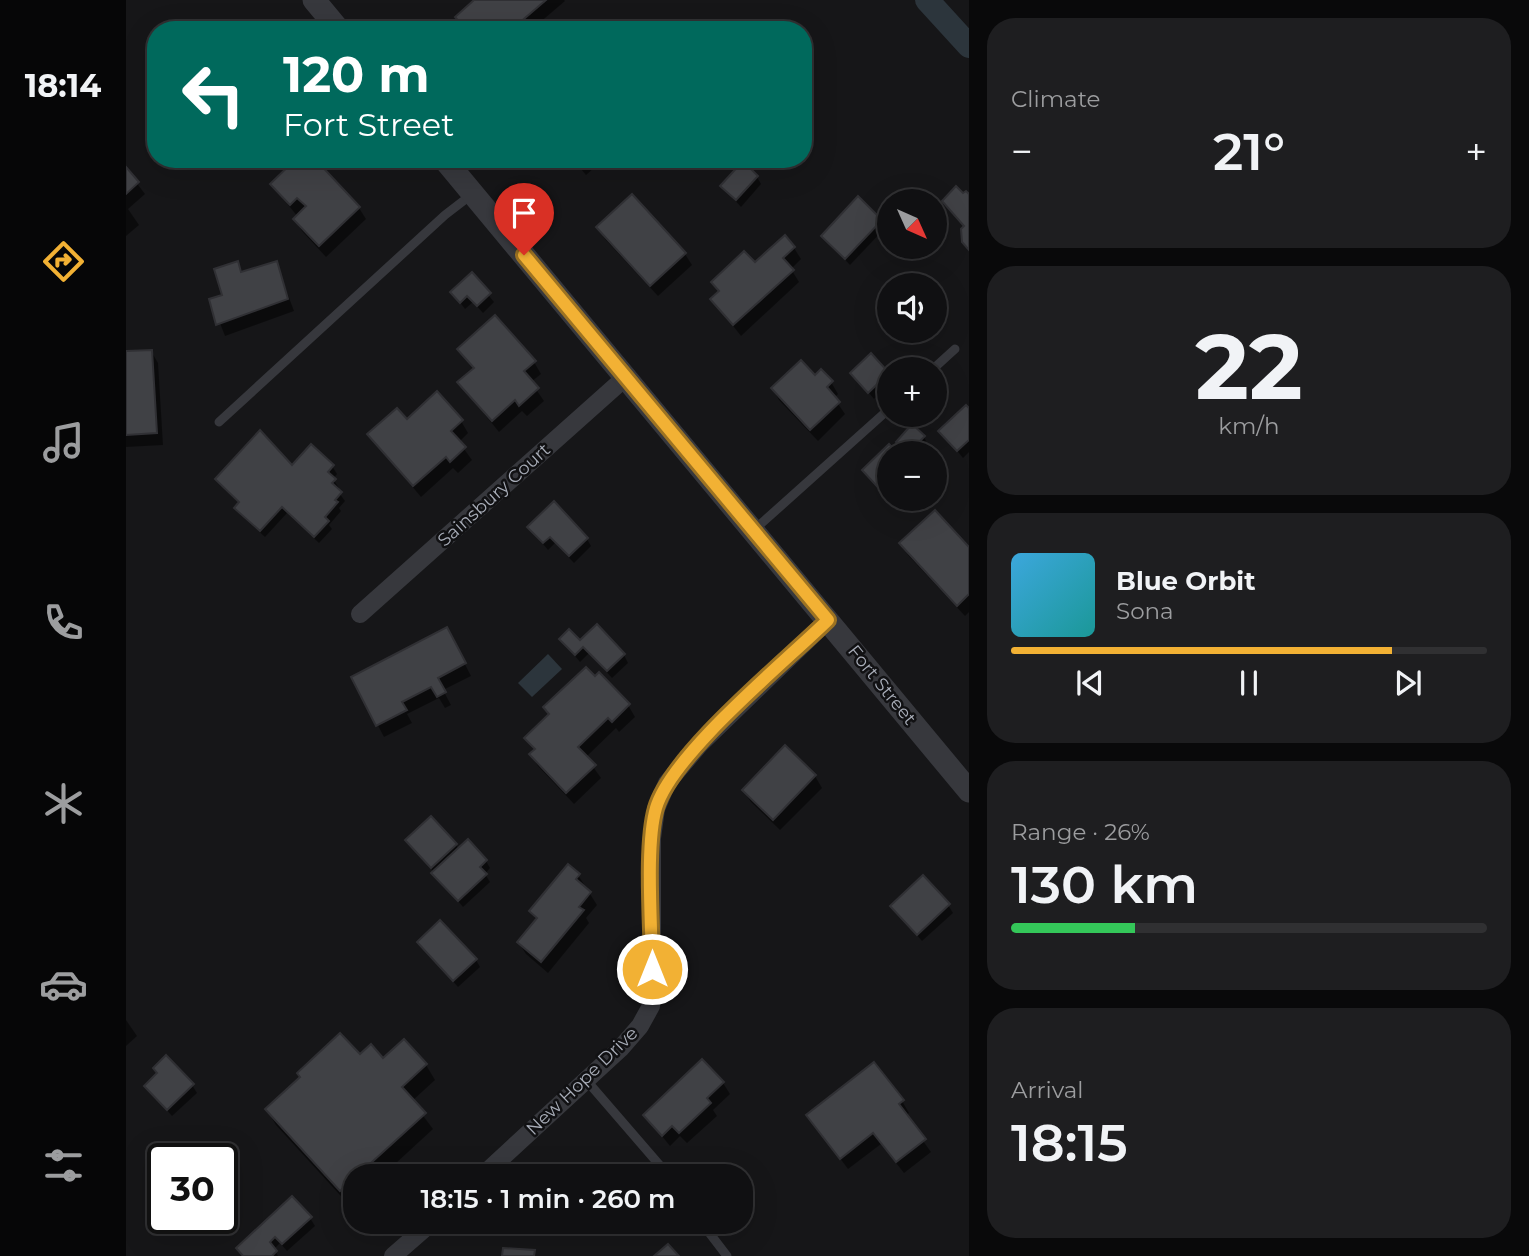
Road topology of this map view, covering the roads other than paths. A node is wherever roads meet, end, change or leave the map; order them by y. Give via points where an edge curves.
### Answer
1 (314, 0) edge
2 (332, 21) edge
3 (451, 168) edge
4 (473, 194) junction
5 (955, 349) dead end
6 (946, 357) edge
7 (627, 376) junction
8 (877, 420) edge
9 (219, 422) dead end
10 (754, 530) junction
11 (360, 614) dead end
12 (828, 620) junction
13 (969, 791) edge
14 (587, 1081) junction
15 (495, 1164) edge
16 (659, 1164) edge
17 (418, 1234) edge
18 (710, 1234) edge
19 (393, 1256) edge
20 (727, 1256) edge

1 - 2 street
3 - 4 street, Fort Street
4 - 7 street, Fort Street
4 - 9 lane via 444,215
5 - 6 lane
7 - 10 street, Fort Street
7 - 11 street, Sainsbury Court
8 - 10 lane
10 - 12 street, Fort Street
12 - 13 street, Fort Street
12 - 14 street, New Hope Drive via 700,744 667,783 656,809 652,838 650,1006 640,1026
14 - 15 street, New Hope Drive
14 - 16 lane
17 - 19 street
18 - 20 lane

